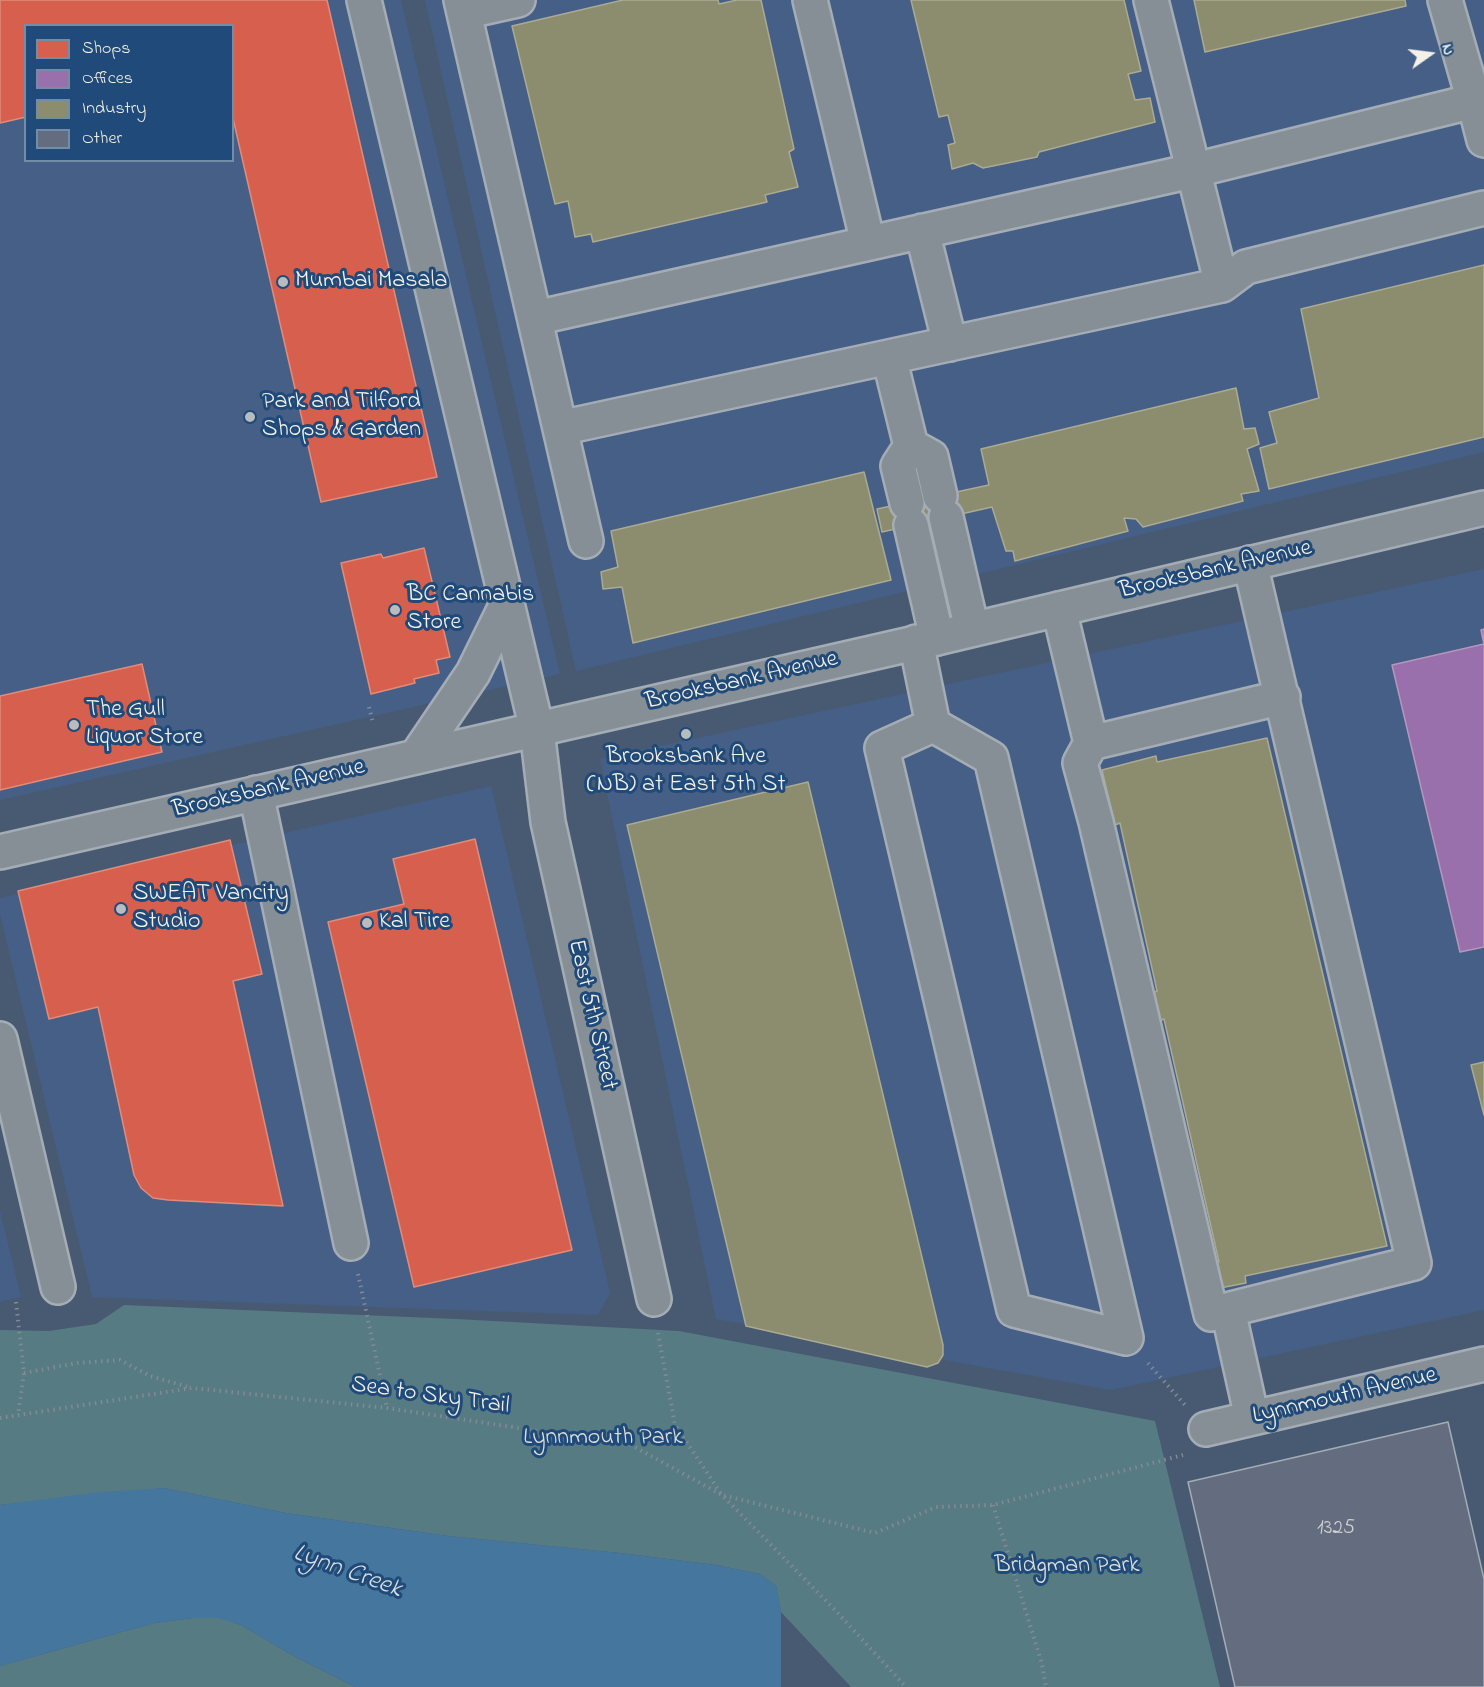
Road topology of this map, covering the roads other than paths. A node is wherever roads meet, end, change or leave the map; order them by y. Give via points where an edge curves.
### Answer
1 (364, 0) edge
2 (518, 0) edge
3 (810, 0) edge
4 (1150, 0) edge
5 (1445, 0) edge
6 (463, 6) edge
7 (1474, 101) junction
8 (1484, 140) edge
9 (1193, 171) junction
10 (1484, 208) edge
11 (922, 231) junction
12 (868, 243) junction
13 (1222, 285) junction
14 (535, 318) junction
15 (950, 344) junction
16 (889, 357) junction
17 (560, 428) junction
18 (910, 446) junction
19 (1484, 508) edge
20 (586, 541) dead end
21 (1250, 563) junction
22 (507, 604) junction
23 (1059, 609) junction
24 (972, 629) junction
25 (927, 640) junction
26 (1283, 697) junction
27 (933, 725) junction
28 (537, 730) junction
29 (1091, 743) junction
30 (416, 757) junction
31 (256, 793) junction
32 (0, 852) edge
33 (0, 1039) edge
34 (351, 1243) road end
35 (58, 1287) dead end
36 (654, 1299) dead end
37 (1228, 1310) junction
38 (1484, 1364) edge
39 (1252, 1418) junction
40 (1206, 1429) road end

1 - 22 main road, East 5th Street
2 - 6 main road
3 - 12 main road
4 - 9 main road
5 - 7 main road
6 - 14 main road
7 - 8 main road
7 - 9 main road
9 - 11 main road
9 - 13 main road
10 - 13 main road via 1246,267
11 - 12 main road
11 - 15 main road
12 - 14 main road
13 - 15 main road
14 - 17 main road
15 - 16 main road
16 - 17 main road
16 - 18 main road
17 - 20 main road
18 - 24 main road via 931,457
18 - 25 main road via 898,466
19 - 21 main road, Brooksbank Avenue
21 - 23 main road, Brooksbank Avenue
21 - 26 main road
22 - 28 main road, East 5th Street
22 - 30 main road via 473,673
23 - 24 main road, Brooksbank Avenue
23 - 29 main road
24 - 25 main road, Brooksbank Avenue
25 - 27 main road
25 - 28 main road, Brooksbank Avenue
26 - 29 main road
26 - 37 main road via 1414,1263
27 - 27 main road via 991,758 1126,1338 1014,1310 882,748
28 - 30 main road, Brooksbank Avenue
28 - 36 main road, East 5th Street via 548,822
29 - 37 main road via 1080,763 1211,1314
30 - 31 main road, Brooksbank Avenue
31 - 32 main road, Brooksbank Avenue
31 - 34 main road
33 - 35 main road
37 - 39 main road
38 - 39 main road, Lynnmouth Avenue
39 - 40 main road, Lynnmouth Avenue

